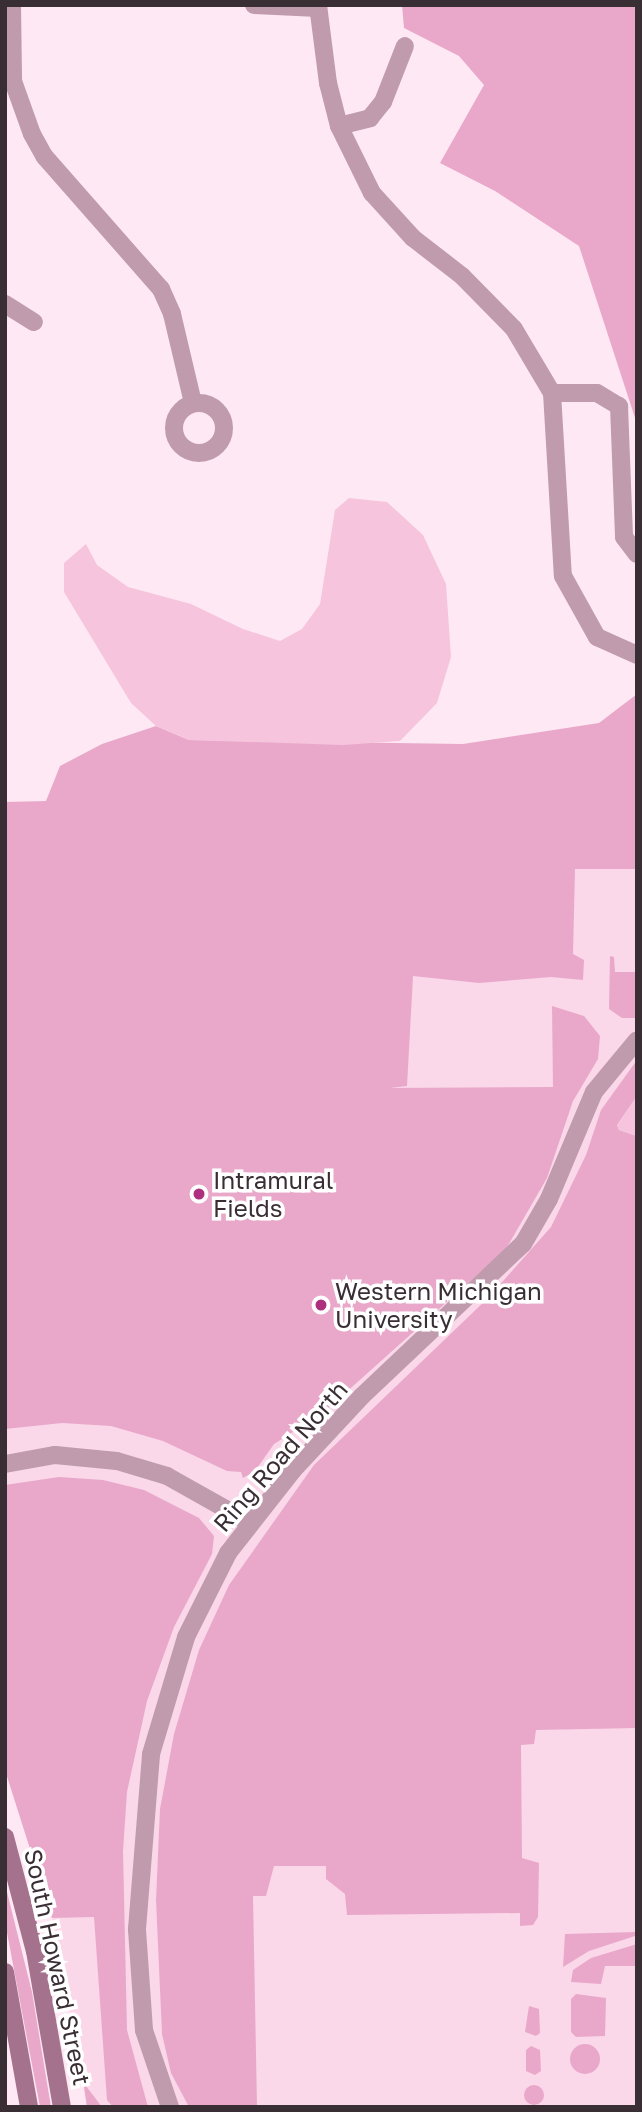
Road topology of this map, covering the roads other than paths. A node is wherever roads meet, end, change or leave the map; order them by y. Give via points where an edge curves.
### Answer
1 (12, 5) edge
2 (254, 5) edge
3 (318, 7) edge
4 (405, 46) dead end
5 (339, 126) junction
6 (5, 304) edge
7 (34, 322) dead end
8 (552, 393) junction
9 (193, 403) dead end
10 (637, 554) edge
11 (637, 655) edge
12 (637, 1040) edge
13 (5, 1464) edge
14 (249, 1522) junction
15 (5, 1837) edge
16 (5, 1972) edge
17 (29, 2107) edge
18 (62, 2107) edge
19 (170, 2107) edge

1 - 9 street via 13,81 32,134 45,156 161,289 172,314
2 - 3 street
3 - 5 street
4 - 5 street via 383,102 370,118
5 - 8 street via 372,193 413,239 462,276 514,329
6 - 7 street
8 - 10 street via 597,393 619,406 624,537
8 - 11 street via 563,576 597,637
12 - 14 street, Ring Road North via 594,1092 549,1199 523,1244 362,1396
13 - 14 street via 55,1455 117,1461 166,1476
14 - 19 street, Ring Road North via 211,1584 186,1637 163,1706 145,1793 136,1929 144,2030
15 - 18 street, South Howard Street via 35,1951
16 - 17 street

